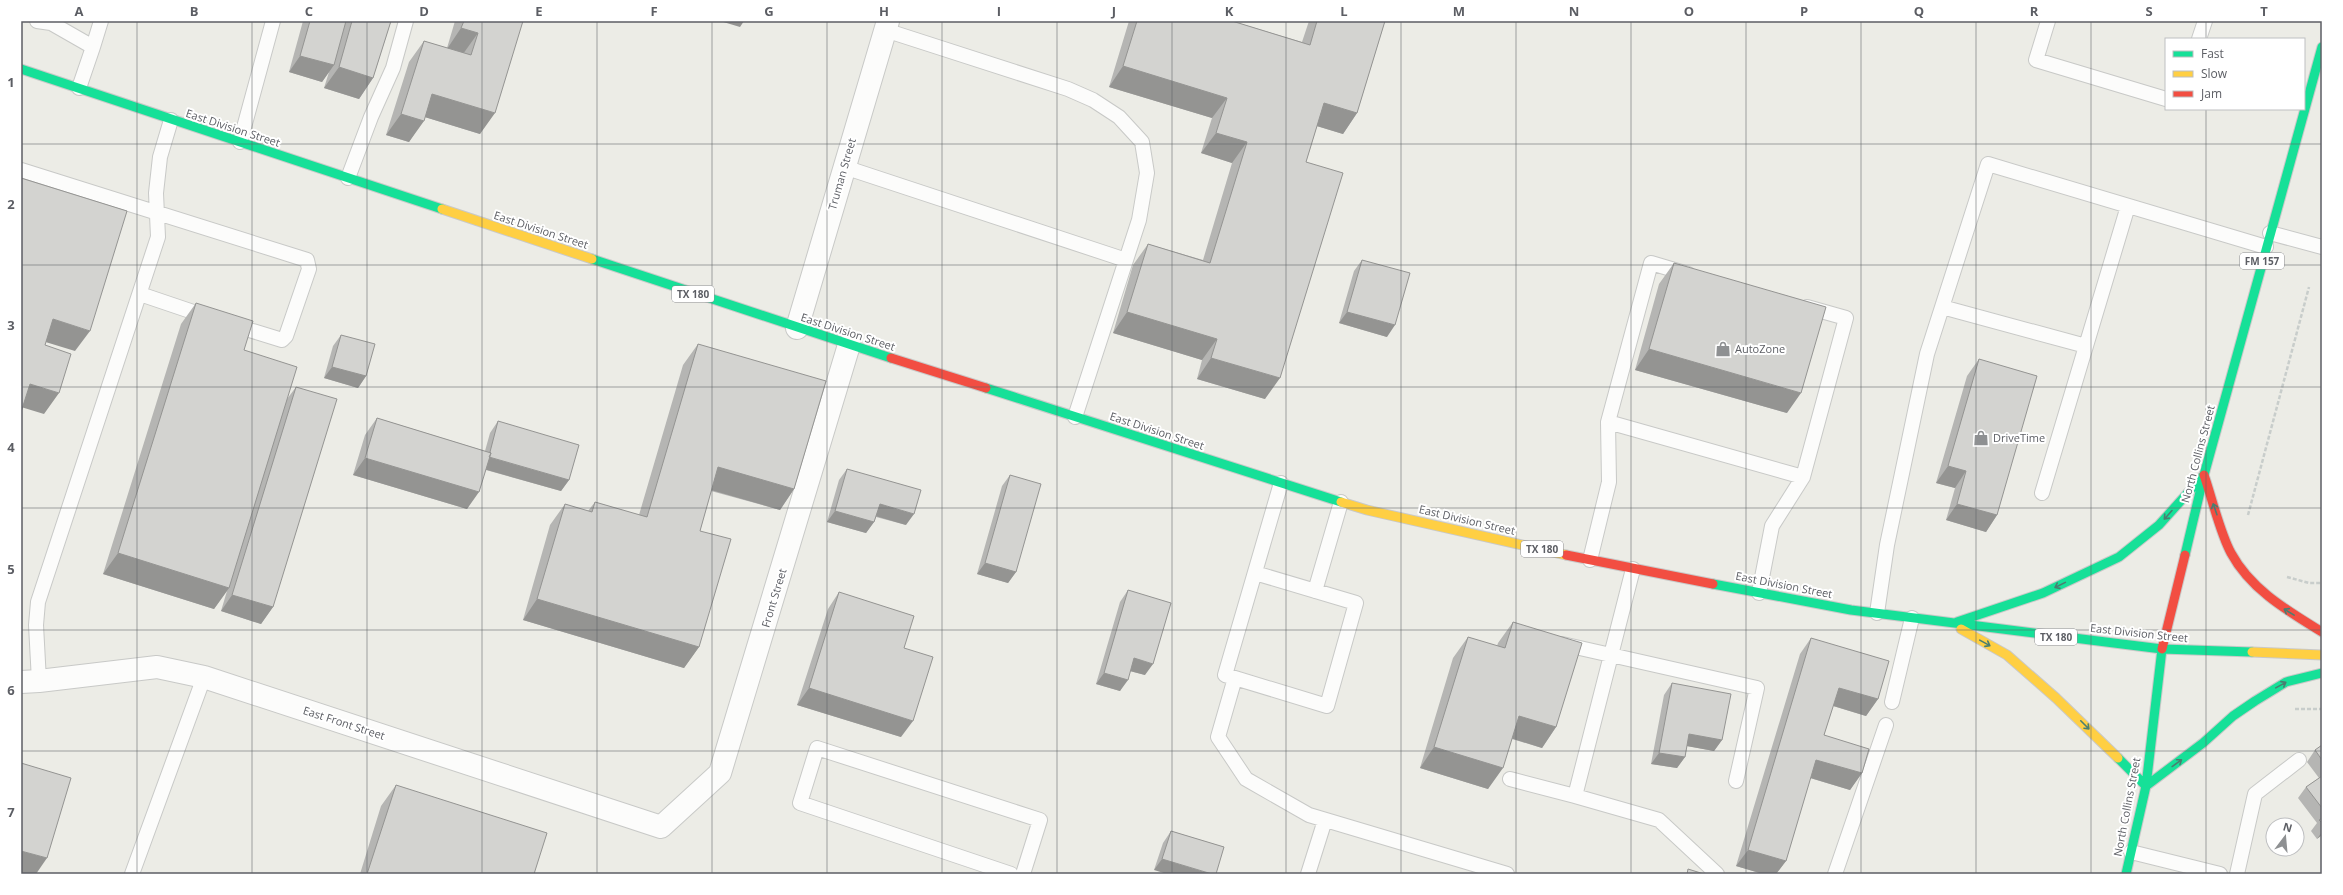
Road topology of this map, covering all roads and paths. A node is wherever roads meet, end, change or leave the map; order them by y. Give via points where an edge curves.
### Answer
1 (36, 21) edge
2 (101, 21) edge
3 (273, 21) edge
4 (406, 21) edge
5 (2048, 21) edge
6 (2205, 21) edge
7 (887, 26) edge
8 (2199, 38) edge
9 (93, 47) junction
10 (2322, 47) edge
11 (21, 69) edge
12 (79, 88) junction
13 (2165, 99) edge
14 (2305, 108) edge
15 (2304, 110) edge
16 (172, 120) junction
17 (240, 142) junction
18 (844, 168) junction
19 (21, 170) edge
20 (348, 178) junction
21 (2128, 206) junction
22 (158, 214) junction
23 (2270, 234) junction
24 (2266, 247) junction
25 (2322, 247) edge
26 (1126, 260) junction
27 (1704, 278) edge
28 (2309, 287) dead end
29 (140, 294) junction
30 (1794, 304) edge
31 (1942, 307) junction
32 (797, 328) junction
33 (849, 345) junction
34 (2086, 346) junction
35 (1075, 417) junction
36 (1608, 422) junction
37 (2204, 475) junction
38 (1804, 478) junction
39 (1281, 483) junction
40 (2042, 494) dead end
41 (1341, 502) junction
42 (2249, 520) dead end
43 (1590, 560) junction
44 (1633, 569) junction
45 (1255, 573) junction
46 (2280, 576) dead end
47 (2322, 583) edge
48 (1315, 591) junction
49 (1759, 593) junction
50 (1877, 613) junction
51 (1912, 618) junction
52 (1951, 624) junction
53 (2322, 632) edge
54 (1546, 640) edge
55 (2162, 649) junction
56 (1611, 655) junction
57 (2322, 655) edge
58 (2322, 673) edge
59 (204, 676) junction
60 (1235, 678) junction
61 (30, 682) edge
62 (1892, 702) dead end
63 (1886, 725) dead end
64 (2299, 760) dead end
65 (1510, 779) dead end
66 (1736, 781) dead end
67 (2146, 786) junction
68 (1575, 796) junction
69 (1325, 820) junction
70 (660, 827) joint
71 (2131, 852) junction
72 (132, 874) edge
73 (1011, 874) edge
74 (1023, 874) edge
75 (1308, 874) edge
76 (1507, 874) edge
77 (1717, 874) edge
78 (1835, 874) edge
79 (2126, 874) edge
80 (2220, 874) edge
81 (2238, 874) edge

1 - 9 lane via 51,23
2 - 9 lane
3 - 17 lane
4 - 20 lane via 393,68
5 - 13 lane via 2036,60
6 - 8 lane
7 - 18 street, Truman Street
7 - 26 lane via 1068,89 1093,100 1119,117 1142,142 1147,173 1139,220
9 - 12 lane
10 - 14 main road, North Collins Street / FM 157
11 - 12 main road, East Division Street / TX 180
12 - 16 main road, East Division Street / TX 180
15 - 23 main road, North Collins Street / FM 157
16 - 17 main road, East Division Street / TX 180
16 - 22 lane via 160,157 156,193
17 - 20 main road, East Division Street / TX 180
18 - 26 lane
18 - 32 street, Truman Street
19 - 22 lane
20 - 32 main road, East Division Street / TX 180
21 - 24 lane
21 - 31 lane via 1988,164
21 - 34 lane
22 - 29 lane via 158,237
22 - 29 lane via 306,260 309,269 286,336 282,340
23 - 24 main road, North Collins Street / FM 157
23 - 25 lane
24 - 37 main road, North Collins Street / FM 157
26 - 35 lane
27 - 36 lane via 1651,263
28 - 42 path via 2247,513
29 - 61 lane via 38,602
30 - 38 lane via 1846,318
31 - 34 lane
31 - 50 lane via 1927,354 1887,545
32 - 33 main road, East Division Street / TX 180
33 - 35 main road, East Division Street / TX 180
33 - 70 street, Front Street via 720,773
34 - 40 lane
35 - 39 main road, East Division Street / TX 180
36 - 38 lane
36 - 43 lane via 1609,482
37 -> 52 main road via 2159,525 2119,556 2043,593
53 -> 37 main road via 2274,603 2231,553
37 - 55 main road, North Collins Street / FM 157
38 - 49 lane via 1772,526
39 - 41 main road, East Division Street / TX 180
39 - 45 lane
41 - 43 main road, East Division Street / TX 180
41 - 48 lane
43 - 44 main road, East Division Street / TX 180
44 - 49 main road, East Division Street / TX 180
44 - 56 lane
45 - 48 lane
45 - 60 lane via 1225,675
46 - 47 path via 2309,583
48 - 60 lane via 1356,603 1327,706
49 - 50 main road, East Division Street / TX 180
50 - 51 main road, East Division Street / TX 180
51 - 52 main road, East Division Street / TX 180
51 - 62 lane
52 - 55 main road, East Division Street / TX 180
52 -> 67 main road via 2006,655 2056,698
54 - 56 lane
55 - 57 main road, East Division Street / TX 180
55 - 67 main road, North Collins Street
56 - 66 lane via 1757,688
56 - 68 lane
67 -> 58 main road via 2255,701 2286,682
59 - 61 street, East Front Street via 157,667
59 - 70 street, East Front Street
59 - 72 lane
60 - 69 lane via 1218,737 1246,779 1309,815
63 - 78 lane
64 - 81 lane via 2255,794
65 - 68 lane
67 - 71 main road, North Collins Street
68 - 77 lane via 1659,820
69 - 75 lane
69 - 76 lane
71 - 79 main road, North Collins Street
71 - 80 lane
73 - 74 lane via 800,803 817,748 1040,820

